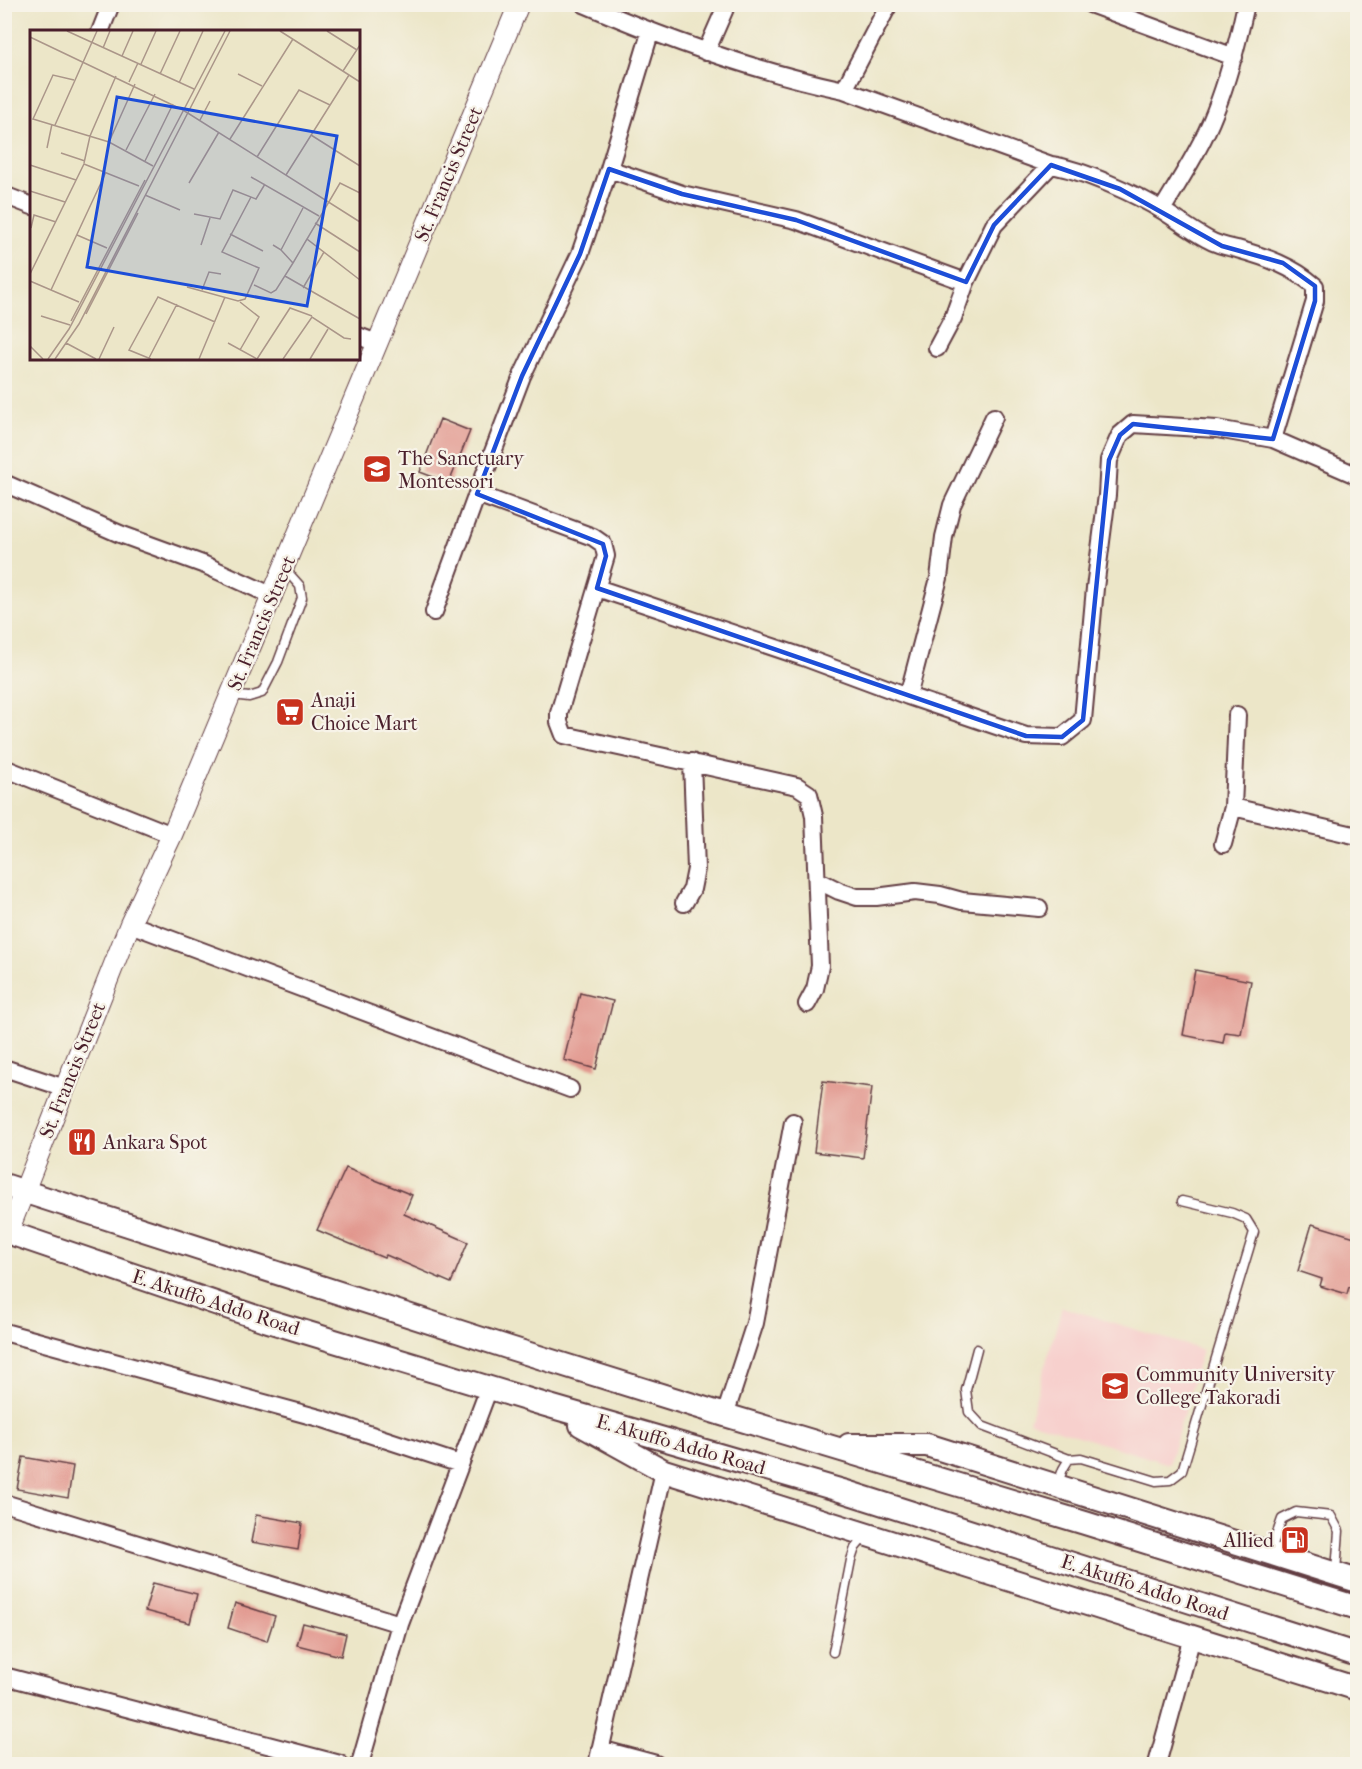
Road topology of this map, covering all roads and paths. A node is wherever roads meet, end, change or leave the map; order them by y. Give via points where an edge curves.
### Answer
1 (111, 4) edge
2 (519, 4) edge
3 (584, 4) edge
4 (727, 4) edge
5 (889, 4) edge
6 (1090, 4) edge
7 (1246, 4) edge
8 (101, 30) edge
9 (650, 33) junction
10 (706, 52) junction
11 (1234, 57) junction
12 (844, 90) junction
13 (1051, 165) junction
14 (609, 169) junction
15 (4, 195) edge
16 (30, 202) edge
17 (1162, 210) junction
18 (966, 282) junction
19 (360, 337) edge
20 (377, 343) junction
21 (937, 348) dead end
22 (994, 417) dead end
23 (1273, 439) junction
24 (1358, 476) edge
25 (4, 483) edge
26 (477, 494) junction
27 (284, 568) junction
28 (597, 588) junction
29 (273, 596) junction
30 (434, 612) dead end
31 (231, 695) junction
32 (908, 696) junction
33 (1237, 715) dead end
34 (693, 762) junction
35 (4, 768) edge
36 (1233, 807) junction
37 (172, 835) junction
38 (1358, 837) edge
39 (1223, 844) dead end
40 (817, 880) junction
41 (684, 903) dead end
42 (1039, 908) dead end
43 (130, 924) junction
44 (807, 1004) dead end
45 (4, 1068) edge
46 (64, 1088) junction
47 (570, 1089) dead end
48 (793, 1122) dead end
49 (14, 1188) edge
50 (1182, 1202) dead end
51 (6, 1234) edge
52 (4, 1332) edge
53 (977, 1349) dead end
54 (489, 1388) junction
55 (546, 1405) junction
56 (724, 1415) junction
57 (826, 1445) junction
58 (1069, 1460) junction
59 (460, 1464) junction
60 (664, 1471) junction
61 (1057, 1486) junction
62 (4, 1503) edge
63 (866, 1535) junction
64 (1270, 1554) junction
65 (1335, 1574) junction
66 (1358, 1581) edge
67 (1358, 1608) edge
68 (400, 1624) junction
69 (1191, 1637) junction
70 (833, 1652) dead end
71 (1358, 1655) edge
72 (4, 1676) edge
73 (1358, 1689) edge
74 (599, 1756) edge
75 (340, 1764) edge
76 (360, 1764) edge
77 (656, 1764) edge
78 (1157, 1764) edge

1 - 8 street
2 - 20 street, St. Francis Street
3 - 9 street
4 - 10 street
5 - 12 street
6 - 11 street
7 - 11 street
9 - 10 street
9 - 14 street
10 - 12 street
11 - 17 street via 1215,113
12 - 13 street
13 - 17 street via 1082,174
13 - 18 street via 994,225
14 - 18 street via 682,194 796,220
14 - 26 street via 580,254 522,375
15 - 16 street
17 - 23 street via 1206,239 1283,263 1315,286 1315,302
18 - 21 street
19 - 20 street
20 - 27 street, St. Francis Street
22 - 32 street via 952,505 939,578
23 - 24 street
23 - 32 street via 1217,429 1133,424 1120,435 1109,460 1083,720 1062,737 1026,736
25 - 29 street
26 - 28 street via 603,544 606,556
26 - 30 street
27 - 29 street, St. Francis Street
27 - 31 lane via 300,586 302,598 278,662 261,693 249,697
28 - 32 street
28 - 34 street via 559,713 564,735
29 - 31 street, St. Francis Street
31 - 37 street, St. Francis Street
33 - 36 street
34 - 40 street via 797,786 808,794 814,816
34 - 41 street via 696,869
35 - 37 street
36 - 38 street
36 - 39 street
37 - 43 street, St. Francis Street
40 - 42 street via 857,897 915,892
40 - 44 street via 820,966
43 - 46 street, St. Francis Street
43 - 47 street
45 - 46 street
46 - 49 street, St. Francis Street
48 - 56 street via 755,1323
49 - 51 street, St. Francis Street
49 - 56 main road, E. Akuffo Addo Road
50 - 58 lane via 1232,1213 1246,1219 1254,1232 1182,1471 1170,1480 1156,1482 1081,1458
51 - 54 main road, E. Akuffo Addo Road via 265,1320
52 - 59 street via 323,1419
53 - 58 lane via 966,1390 969,1412 982,1426
54 - 55 main road, E. Akuffo Addo Road
54 - 59 street
55 - 60 main road
55 - 71 main road, E. Akuffo Addo Road via 843,1491
56 - 57 main road, E. Akuffo Addo Road
57 - 61 main road via 927,1445
57 - 67 main road, E. Akuffo Addo Road
58 - 61 lane
59 - 68 street
60 - 63 main road
60 - 74 street
61 - 64 main road
62 - 68 street
63 - 69 main road
63 - 70 lane via 851,1560
64 - 65 main road
64 - 65 lane via 1282,1519 1296,1512 1331,1516 1339,1531
65 - 66 main road
68 - 76 street
69 - 73 main road
69 - 78 street
72 - 75 street
74 - 77 street

